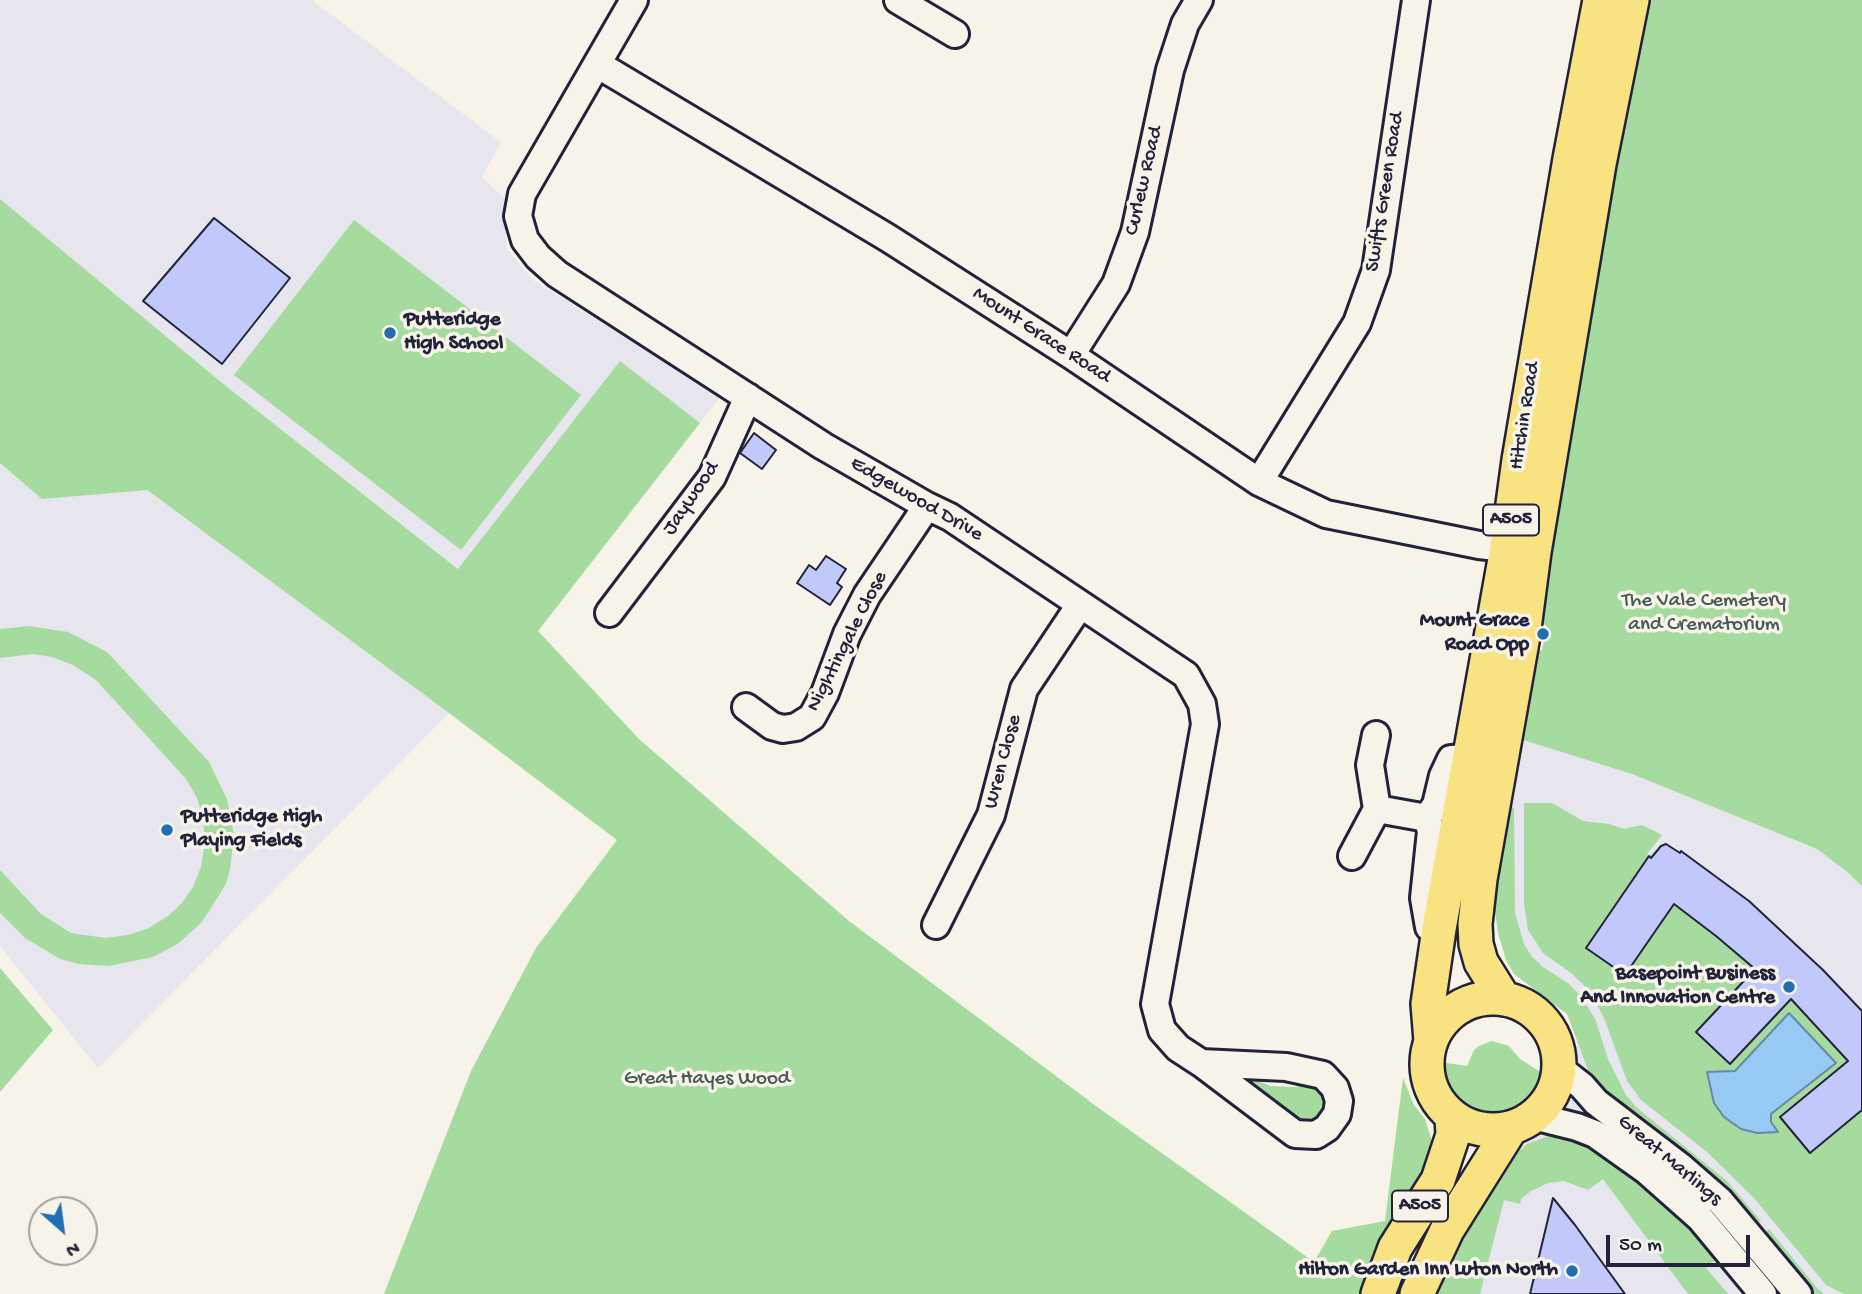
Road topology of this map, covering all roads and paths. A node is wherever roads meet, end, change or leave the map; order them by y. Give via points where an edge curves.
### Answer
1 (898, 0) edge
2 (1199, 0) edge
3 (1410, 0) edge
4 (1416, 0) edge
5 (1600, 0) edge
6 (1632, 0) edge
7 (630, 1) edge
8 (955, 34) dead end
9 (597, 64) junction
10 (1072, 355) junction
11 (748, 397) junction
12 (1259, 482) junction
13 (927, 506) junction
14 (1520, 550) junction
15 (614, 596) dead end
16 (1080, 605) junction
17 (746, 707) dead end
18 (1376, 735) dead end
19 (1469, 758) junction
20 (1377, 809) junction
21 (1427, 818) junction
22 (1352, 856) dead end
23 (936, 925) dead end
24 (1439, 929) junction
25 (1504, 999) junction
26 (1431, 1041) junction
27 (1201, 1063) junction
28 (1559, 1068) junction
29 (1452, 1116) junction
30 (1522, 1122) junction
31 (1378, 1294) edge
32 (1417, 1294) edge
33 (1763, 1294) edge
34 (1798, 1294) edge

1 - 8 street
2 - 10 street, Curlew Road via 1185,24 1170,70 1135,232 1116,284
3 - 4 street
4 - 12 street, Swifts Green Road via 1376,270 1357,323
5 - 14 main road, Hitchin Road / A505 via 1519,460
6 - 14 main road, Hitchin Road / A505
7 - 9 street, Edgewood Drive
9 - 10 street, Mount Grace Road via 888,238
9 - 11 street, Edgewood Drive via 522,194 518,216 525,240 557,274
10 - 12 street, Mount Grace Road
11 - 13 street, Edgewood Drive
11 - 15 street, Jaywood via 712,477
12 - 14 street, Mount Grace Road via 1326,514
13 - 16 street, Edgewood Drive
13 - 17 street, Nightingale Close via 867,595 812,717 783,729
14 - 19 main road, Hitchin Road / A505
14 - 25 main road, Hitchin Road / A505 via 1523,636 1475,925 1482,962
16 - 23 street, Wren Close via 1024,689 990,815
16 - 27 street, Edgewood Drive via 1186,675 1202,704 1205,724 1155,1004 1162,1030
18 - 20 street via 1370,765
19 - 21 street via 1451,758
19 - 24 main road, Hitchin Road / A505
20 - 21 street
20 - 22 street
21 - 24 street via 1424,898 1429,927
24 - 26 main road, Hitchin Road / A505 via 1428,1004
25 - 26 main road via 1468,1003 1440,1025
25 - 28 main road via 1540,1018 1555,1041
26 - 29 main road, A505 via 1427,1057 1430,1082
27 - 27 street, Edgewood Drive via 1295,1134 1316,1135 1337,1114 1335,1088 1324,1075 1286,1067
28 - 30 main road, A505 via 1551,1095
28 - 34 street, Great Marlings via 1720,1201
29 - 30 main road via 1480,1129 1496,1130
29 - 31 main road, A505 via 1453,1135 1438,1180 1395,1248
30 - 32 main road, A505 via 1447,1230
30 - 33 street, Great Marlings via 1577,1127 1595,1134 1647,1171 1700,1218

